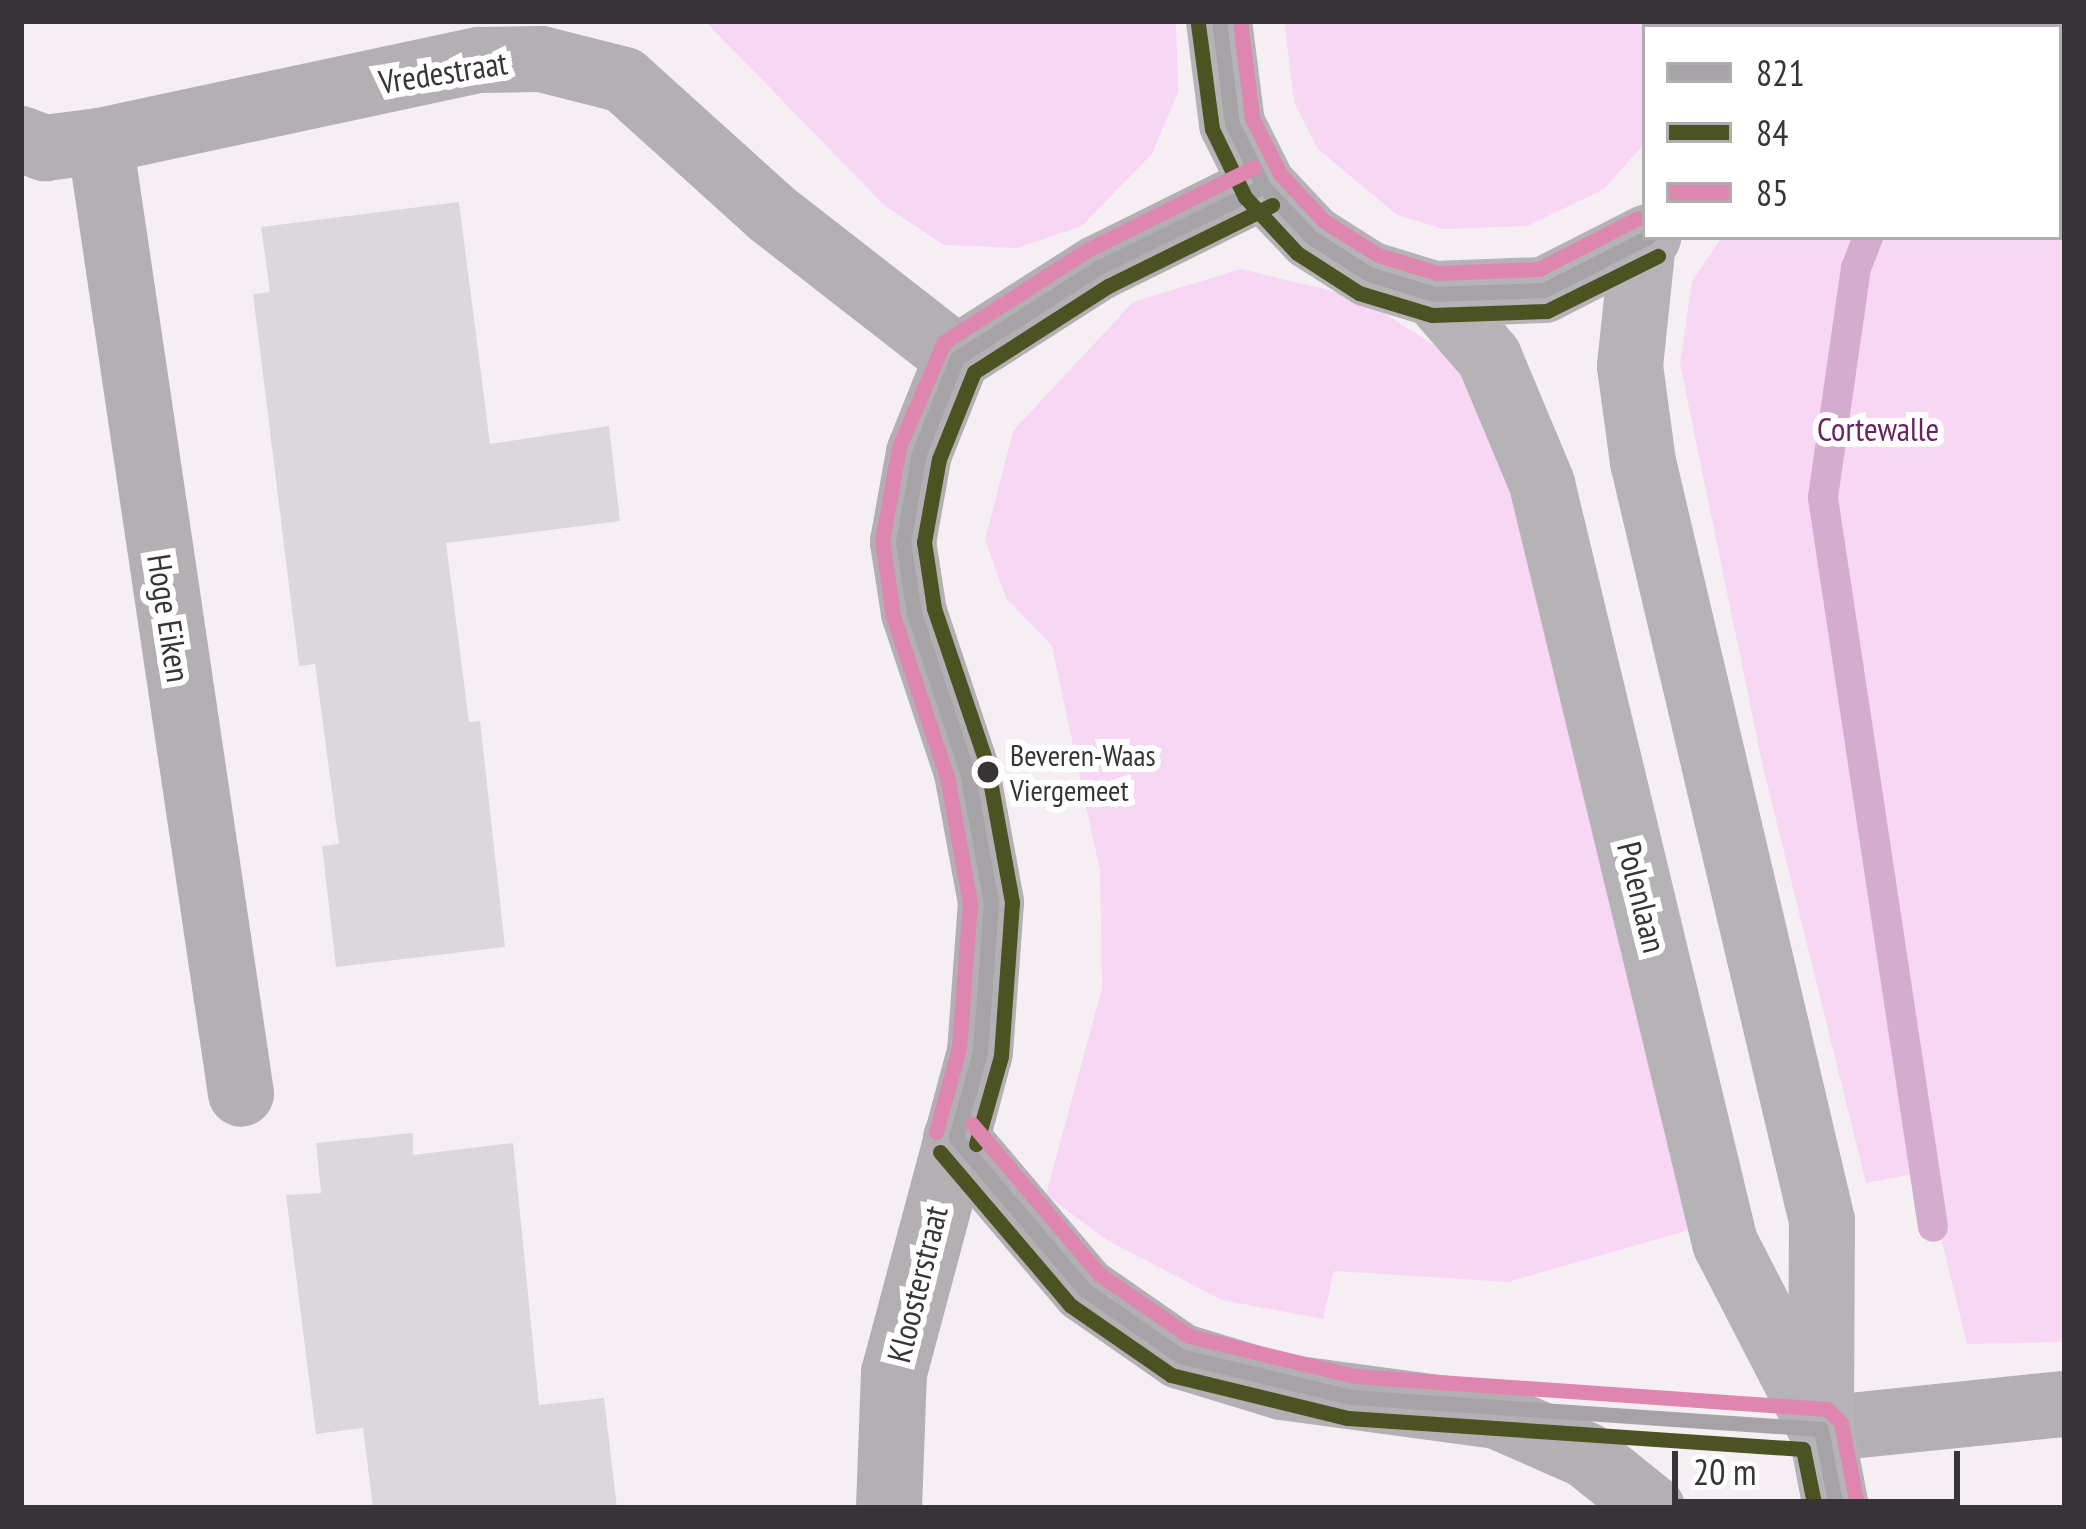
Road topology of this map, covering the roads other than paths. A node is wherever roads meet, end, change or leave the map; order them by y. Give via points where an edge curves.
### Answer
1 (1219, 21) edge
2 (21, 139) edge
3 (100, 140) junction
4 (1263, 186) junction
5 (1643, 240) edge
6 (1645, 240) edge
7 (1434, 295) junction
8 (957, 358) junction
9 (241, 1094) dead end
10 (956, 1138) junction
11 (2065, 1404) edge
12 (1821, 1429) junction
13 (889, 1508) edge
14 (1652, 1508) edge
15 (1836, 1508) edge

1 - 4 main road via 1232,124
2 - 3 street, Vredestraat via 45,148
3 - 8 street, Vredestraat via 479,60 541,59 624,80 808,243
3 - 9 street, Hoge Eiken
4 - 7 main road via 1350,262
4 - 8 street via 1098,268
5 - 7 main road via 1544,290
6 - 12 main road via 1630,366 1643,462 1822,1221
7 - 12 main road, Polenlaan via 1489,356 1543,484 1725,1243
8 - 10 street, Kloosterstraat via 920,453 903,542 914,614 967,772 992,902 980,1052
10 - 13 street, Kloosterstraat via 894,1373
10 - 14 street via 1085,1290 1180,1356 1282,1387 1497,1416 1586,1455
11 - 12 street
12 - 15 main road, Polenlaan

